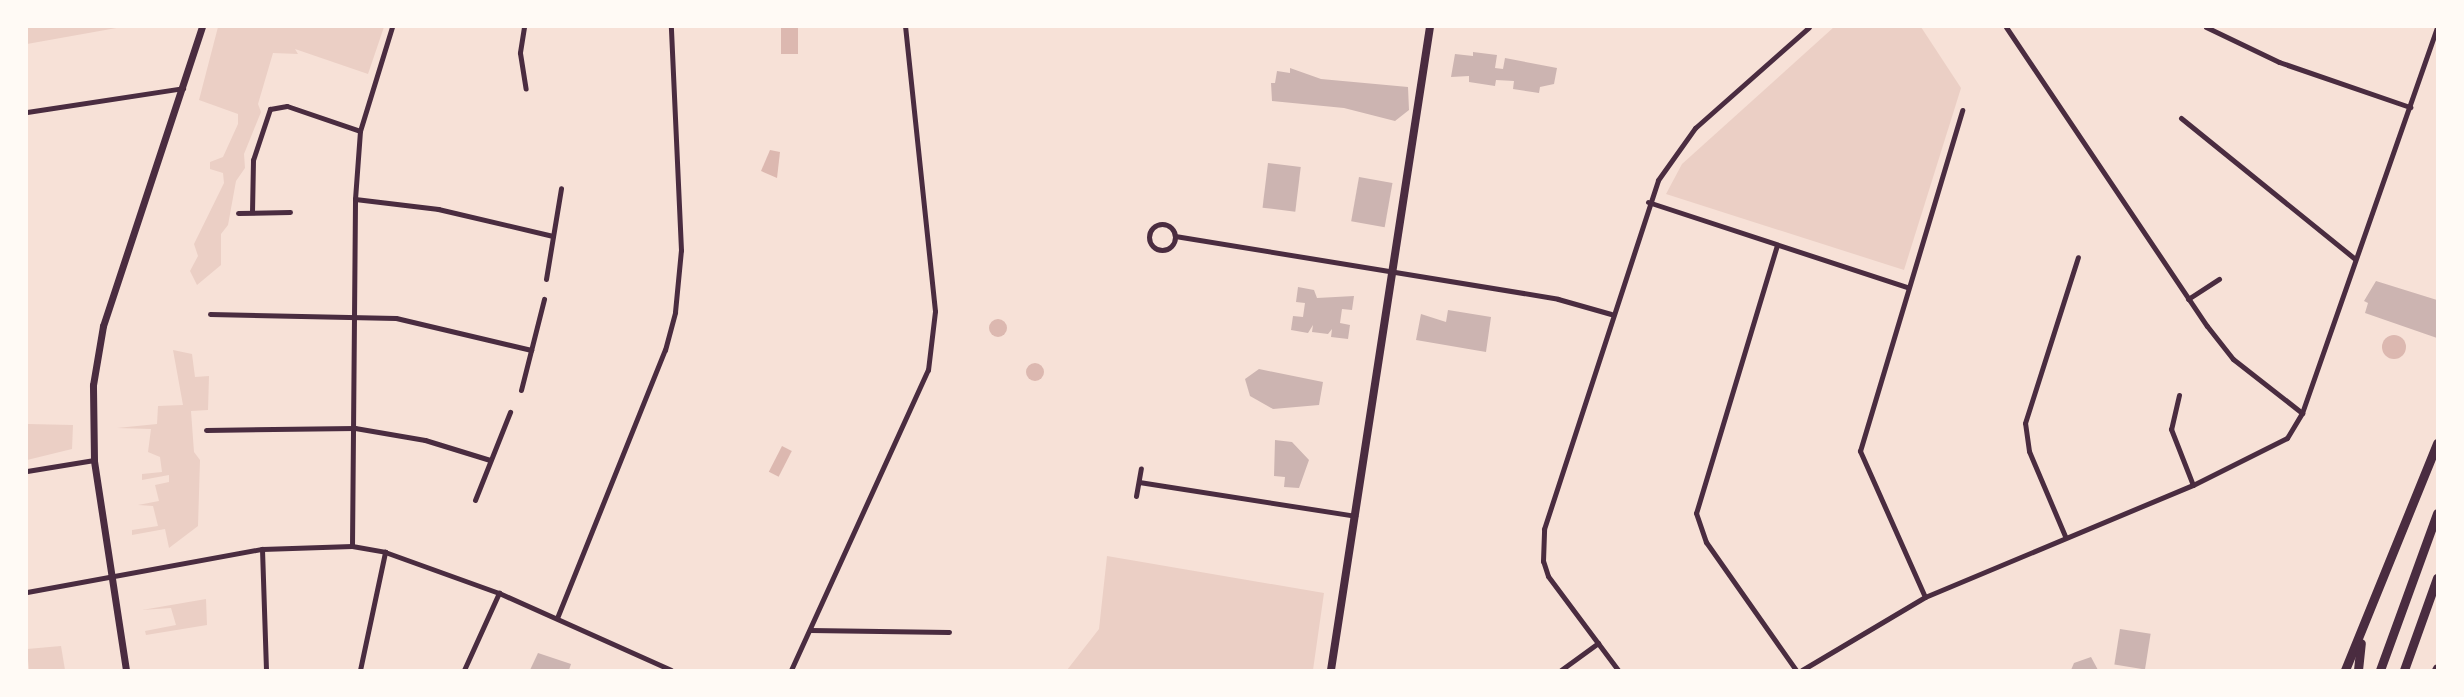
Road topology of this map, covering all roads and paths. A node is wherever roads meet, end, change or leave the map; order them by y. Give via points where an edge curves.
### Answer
1 (202, 27) edge
2 (392, 27) edge
3 (524, 27) edge
4 (671, 27) edge
5 (905, 27) edge
6 (1430, 27) edge
7 (1809, 27) edge
8 (2006, 27) edge
9 (2206, 27) edge
10 (2437, 28) edge
11 (184, 88) junction
12 (526, 89) dead end
13 (2409, 107) junction
14 (1962, 110) dead end
15 (27, 112) edge
16 (2181, 118) dead end
17 (360, 131) junction
18 (561, 188) dead end
19 (355, 199) junction
20 (1648, 202) junction
21 (252, 212) junction
22 (290, 212) dead end
23 (238, 213) dead end
24 (553, 236) junction
25 (1175, 236) junction
26 (1777, 245) junction
27 (2078, 257) dead end
28 (2355, 259) junction
29 (1393, 273) junction
30 (546, 279) dead end
31 (2219, 279) dead end
32 (1906, 287) junction
33 (544, 299) dead end
34 (2188, 300) junction
35 (210, 314) dead end
36 (355, 314) junction
37 (1611, 314) junction
38 (531, 350) junction
39 (521, 390) dead end
40 (2179, 394) dead end
41 (510, 412) dead end
42 (2302, 413) junction
43 (355, 428) junction
44 (206, 430) dead end
45 (2437, 443) edge
46 (94, 459) junction
47 (490, 460) junction
48 (1141, 468) dead end
49 (27, 471) edge
50 (1139, 482) junction
51 (2193, 485) junction
52 (1136, 496) dead end
53 (475, 500) dead end
54 (2437, 513) edge
55 (1355, 516) junction
56 (2065, 536) junction
57 (351, 546) junction
58 (262, 549) junction
59 (385, 552) junction
60 (111, 575) junction
61 (2437, 578) edge
62 (27, 592) edge
63 (499, 592) junction
64 (1925, 597) junction
65 (557, 618) junction
66 (810, 630) junction
67 (2363, 631) junction
68 (949, 632) dead end
69 (1598, 644) junction
70 (126, 670) edge
71 (266, 670) edge
72 (360, 670) edge
73 (464, 670) edge
74 (671, 670) edge
75 (791, 670) edge
76 (1330, 670) edge
77 (1561, 670) edge
78 (1618, 670) edge
79 (1796, 670) edge
80 (1802, 670) edge
81 (2345, 670) edge
82 (2358, 670) edge
83 (2380, 670) edge
84 (2404, 670) edge

1 - 11 street
2 - 17 street
3 - 12 street via 520,53
4 - 65 street via 681,250 675,312
5 - 66 street via 934,311 931,353 891,455
6 - 29 main road
7 - 20 street via 1695,128
8 - 34 street
9 - 13 street via 2279,62
10 - 13 street
11 - 15 street
11 - 46 street via 103,326 90,427
13 - 28 street
14 - 32 street
16 - 28 street
17 - 19 street
17 - 21 street via 287,106 270,109 253,160
18 - 24 street
19 - 24 street via 438,209
19 - 36 street
20 - 26 street
20 - 37 street
21 - 22 street
21 - 23 street
24 - 30 street
25 - 25 street via 1171,227 1160,223 1149,238 1164,250
25 - 29 street
26 - 32 street
26 - 79 street via 1696,513 1706,542
27 - 56 street via 2025,423 2029,450
28 - 42 street
29 - 37 street via 1558,299
29 - 55 main road
31 - 34 street
32 - 64 street via 1860,451
33 - 38 street
34 - 42 street via 2232,359
35 - 36 street
36 - 38 street via 436,325
36 - 43 street
37 - 69 street via 1542,544 1548,576
38 - 39 street
40 - 51 street via 2171,429
41 - 47 street
42 - 51 street via 2287,438
43 - 44 street
43 - 47 street via 425,440
43 - 57 street
45 - 67 highway
46 - 49 street
46 - 60 street
47 - 53 street
48 - 50 street
50 - 52 street
50 - 55 street
51 - 56 street
54 - 83 highway
55 - 76 main road
56 - 64 street
57 - 58 street
57 - 59 street
58 - 60 street
58 - 71 street
59 - 63 street
59 - 72 street
60 - 62 street
60 - 70 street
61 - 84 highway
63 - 65 street
63 - 73 street
64 - 80 street
65 - 74 street
66 - 68 street
66 - 75 street
67 - 81 highway
67 - 82 highway
69 - 77 street
69 - 78 street

